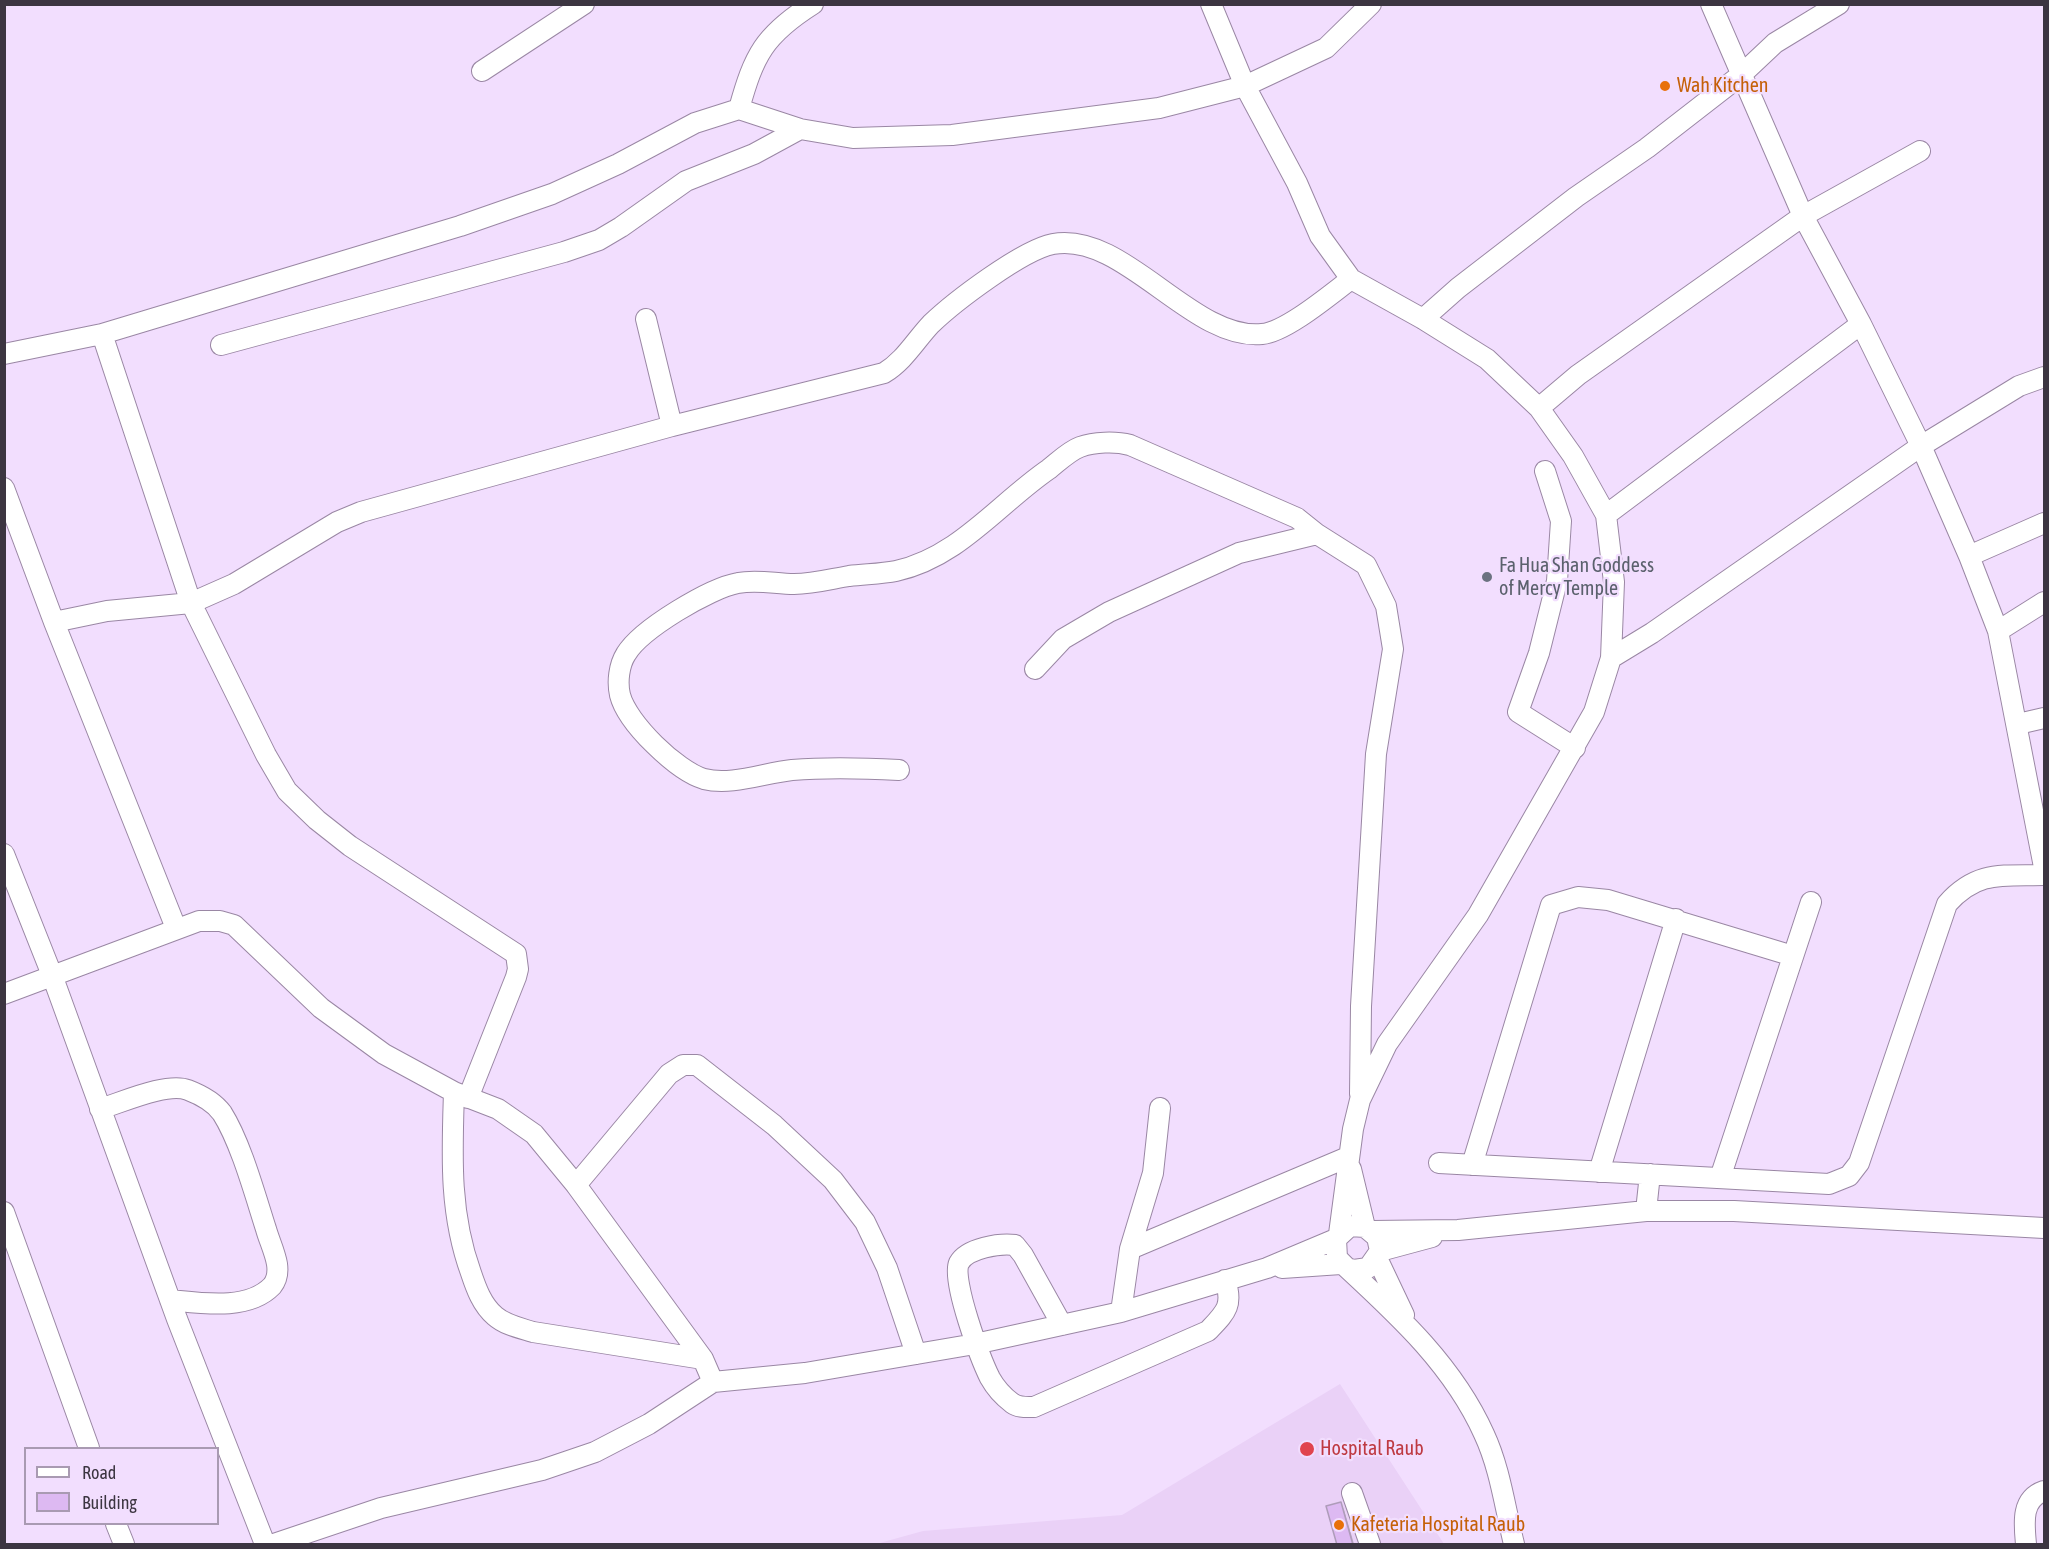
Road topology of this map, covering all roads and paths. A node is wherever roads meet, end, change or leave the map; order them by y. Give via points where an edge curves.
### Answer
1 (584, 4) edge
2 (813, 4) edge
3 (1211, 4) edge
4 (1371, 4) edge
5 (1711, 4) edge
6 (1839, 4) edge
7 (482, 71) dead end
8 (1741, 75) junction
9 (1245, 87) junction
10 (739, 109) junction
11 (800, 129) junction
12 (1920, 151) dead end
13 (1803, 216) junction
14 (1351, 279) junction
15 (646, 319) dead end
16 (1424, 319) junction
17 (1861, 324) junction
18 (102, 334) junction
19 (221, 345) dead end
20 (4, 354) edge
21 (2044, 377) edge
22 (1539, 408) junction
23 (672, 426) junction
24 (1921, 446) junction
25 (1545, 471) dead end
26 (4, 488) edge
27 (1606, 515) junction
28 (2044, 524) edge
29 (1317, 534) junction
30 (1969, 556) junction
31 (2044, 602) edge
32 (191, 603) junction
33 (54, 622) junction
34 (1998, 631) junction
35 (1611, 658) junction
36 (1035, 669) dead end
37 (2044, 718) edge
38 (2019, 724) junction
39 (1575, 748) junction
40 (899, 770) dead end
41 (4, 854) edge
42 (2044, 867) edge
43 (2044, 875) edge
44 (1810, 902) dead end
45 (1676, 919) junction
46 (176, 928) junction
47 (1793, 956) junction
48 (52, 975) junction
49 (4, 994) edge
50 (461, 1095) junction
51 (1360, 1100) junction
52 (100, 1108) junction
53 (1160, 1108) dead end
54 (1348, 1157) junction
55 (1439, 1163) dead end
56 (1472, 1165) junction
57 (1599, 1172) junction
58 (1650, 1174) junction
59 (1720, 1178) junction
60 (576, 1185) junction
61 (1646, 1211) junction
62 (4, 1212) edge
63 (2044, 1228) edge
64 (1369, 1229) junction
65 (1458, 1230) junction
66 (1338, 1236) junction
67 (1130, 1249) junction
68 (1378, 1255) junction
69 (1344, 1266) junction
70 (1267, 1268) junction
71 (1225, 1280) junction
72 (170, 1300) junction
73 (1121, 1312) junction
74 (1408, 1324) junction
75 (1062, 1325) junction
76 (975, 1344) junction
77 (916, 1354) junction
78 (704, 1359) junction
79 (713, 1382) junction
80 (88, 1447) edge
81 (2044, 1491) edge
82 (1352, 1494) dead end
83 (116, 1525) edge
84 (124, 1545) edge
85 (265, 1545) edge
86 (274, 1545) edge
87 (1370, 1545) edge
88 (1514, 1545) edge
89 (2026, 1545) edge

1 - 7 street
2 - 10 street via 770,38 751,66
3 - 9 street
4 - 9 street via 1326,48
5 - 8 street
6 - 8 street via 1775,43
8 - 13 street
8 - 16 street via 1576,197
9 - 11 street via 1159,108 951,135 853,138
9 - 14 street via 1297,183 1320,236
10 - 11 street
10 - 18 street via 695,123 552,194 460,226
11 - 19 street via 754,154 686,182 599,240
12 - 13 street
13 - 17 street
13 - 22 street via 1578,375
14 - 16 street
14 - 23 street via 1315,307 1278,328 1263,334 1240,333 1214,322 1105,251 1075,243 1051,244 1015,262 951,308 884,373
15 - 23 street
16 - 22 street via 1487,359
17 - 24 street
17 - 27 street
18 - 20 street
18 - 32 street
21 - 24 street via 2019,386
22 - 27 street via 1573,456
23 - 32 street via 361,512 337,522 234,584
24 - 30 street
24 - 35 street
25 - 39 street via 1561,521 1557,581 1539,653 1518,712
26 - 33 street
27 - 35 street via 1614,582
28 - 30 street
29 - 36 street via 1239,553 1109,612 1063,639
29 - 40 street via 1297,518 1130,445 1118,442 1079,447 932,560 893,571 816,583 742,582 722,586 697,598 642,638 622,662 620,695 628,711 646,736 687,772 705,779 728,780 834,767
29 - 51 street via 1366,565 1386,606 1393,649 1376,754 1361,1006
30 - 34 street
31 - 34 street
32 - 33 street via 107,611
32 - 50 street via 266,755 288,791 350,846 516,954 516,977
33 - 46 street
34 - 38 street
35 - 39 street via 1594,712
37 - 38 street
38 - 42 street
39 - 51 street via 1478,915 1387,1044
41 - 48 street
43 - 59 street via 1994,876 1972,882 1947,904 1858,1163 1849,1176 1829,1184
44 - 47 street
45 - 47 street
45 - 56 street via 1608,900 1578,897 1551,905
45 - 57 street
46 - 48 street
46 - 50 street via 199,921 234,925 321,1008 384,1054
47 - 59 street
48 - 49 street
48 - 52 street
50 - 60 street via 498,1109 534,1134
50 - 78 street via 452,1186 455,1217 484,1304 496,1317 533,1332
51 - 54 street
52 - 72 street
52 - 72 street via 171,1087 202,1096 220,1111 227,1123 254,1190 277,1264 272,1286 238,1301 210,1304
53 - 67 street via 1154,1173
54 - 64 street
54 - 66 street
54 - 67 street
55 - 56 street
56 - 57 street
57 - 58 street
58 - 59 street
58 - 61 street
60 - 77 street via 669,1074 689,1064 705,1069 806,1152 865,1222 887,1268
60 - 78 street
61 - 63 street via 1734,1211
61 - 65 street
62 - 80 street
64 - 65 street
64 - 66 street via 1350,1226
64 - 68 street via 1377,1237
65 - 68 street
66 - 69 street via 1335,1252
66 - 70 street
67 - 73 street
68 - 69 street via 1368,1268 1354,1270
68 - 74 street
69 - 70 street
69 - 74 street
70 - 71 street
71 - 73 street
71 - 76 street via 1230,1299 1223,1316 1208,1331 1034,1407 1020,1407 1003,1395
72 - 85 street
73 - 75 street
74 - 88 street via 1449,1374 1484,1432 1495,1461
75 - 76 street
75 - 76 street via 1023,1255 1015,1245 1004,1244 968,1254 960,1262 957,1276
76 - 77 street
77 - 79 street via 805,1373
78 - 79 street
79 - 86 street via 649,1424 595,1452 542,1470 381,1508
81 - 89 street via 2034,1495 2026,1508
82 - 87 street
83 - 84 street

